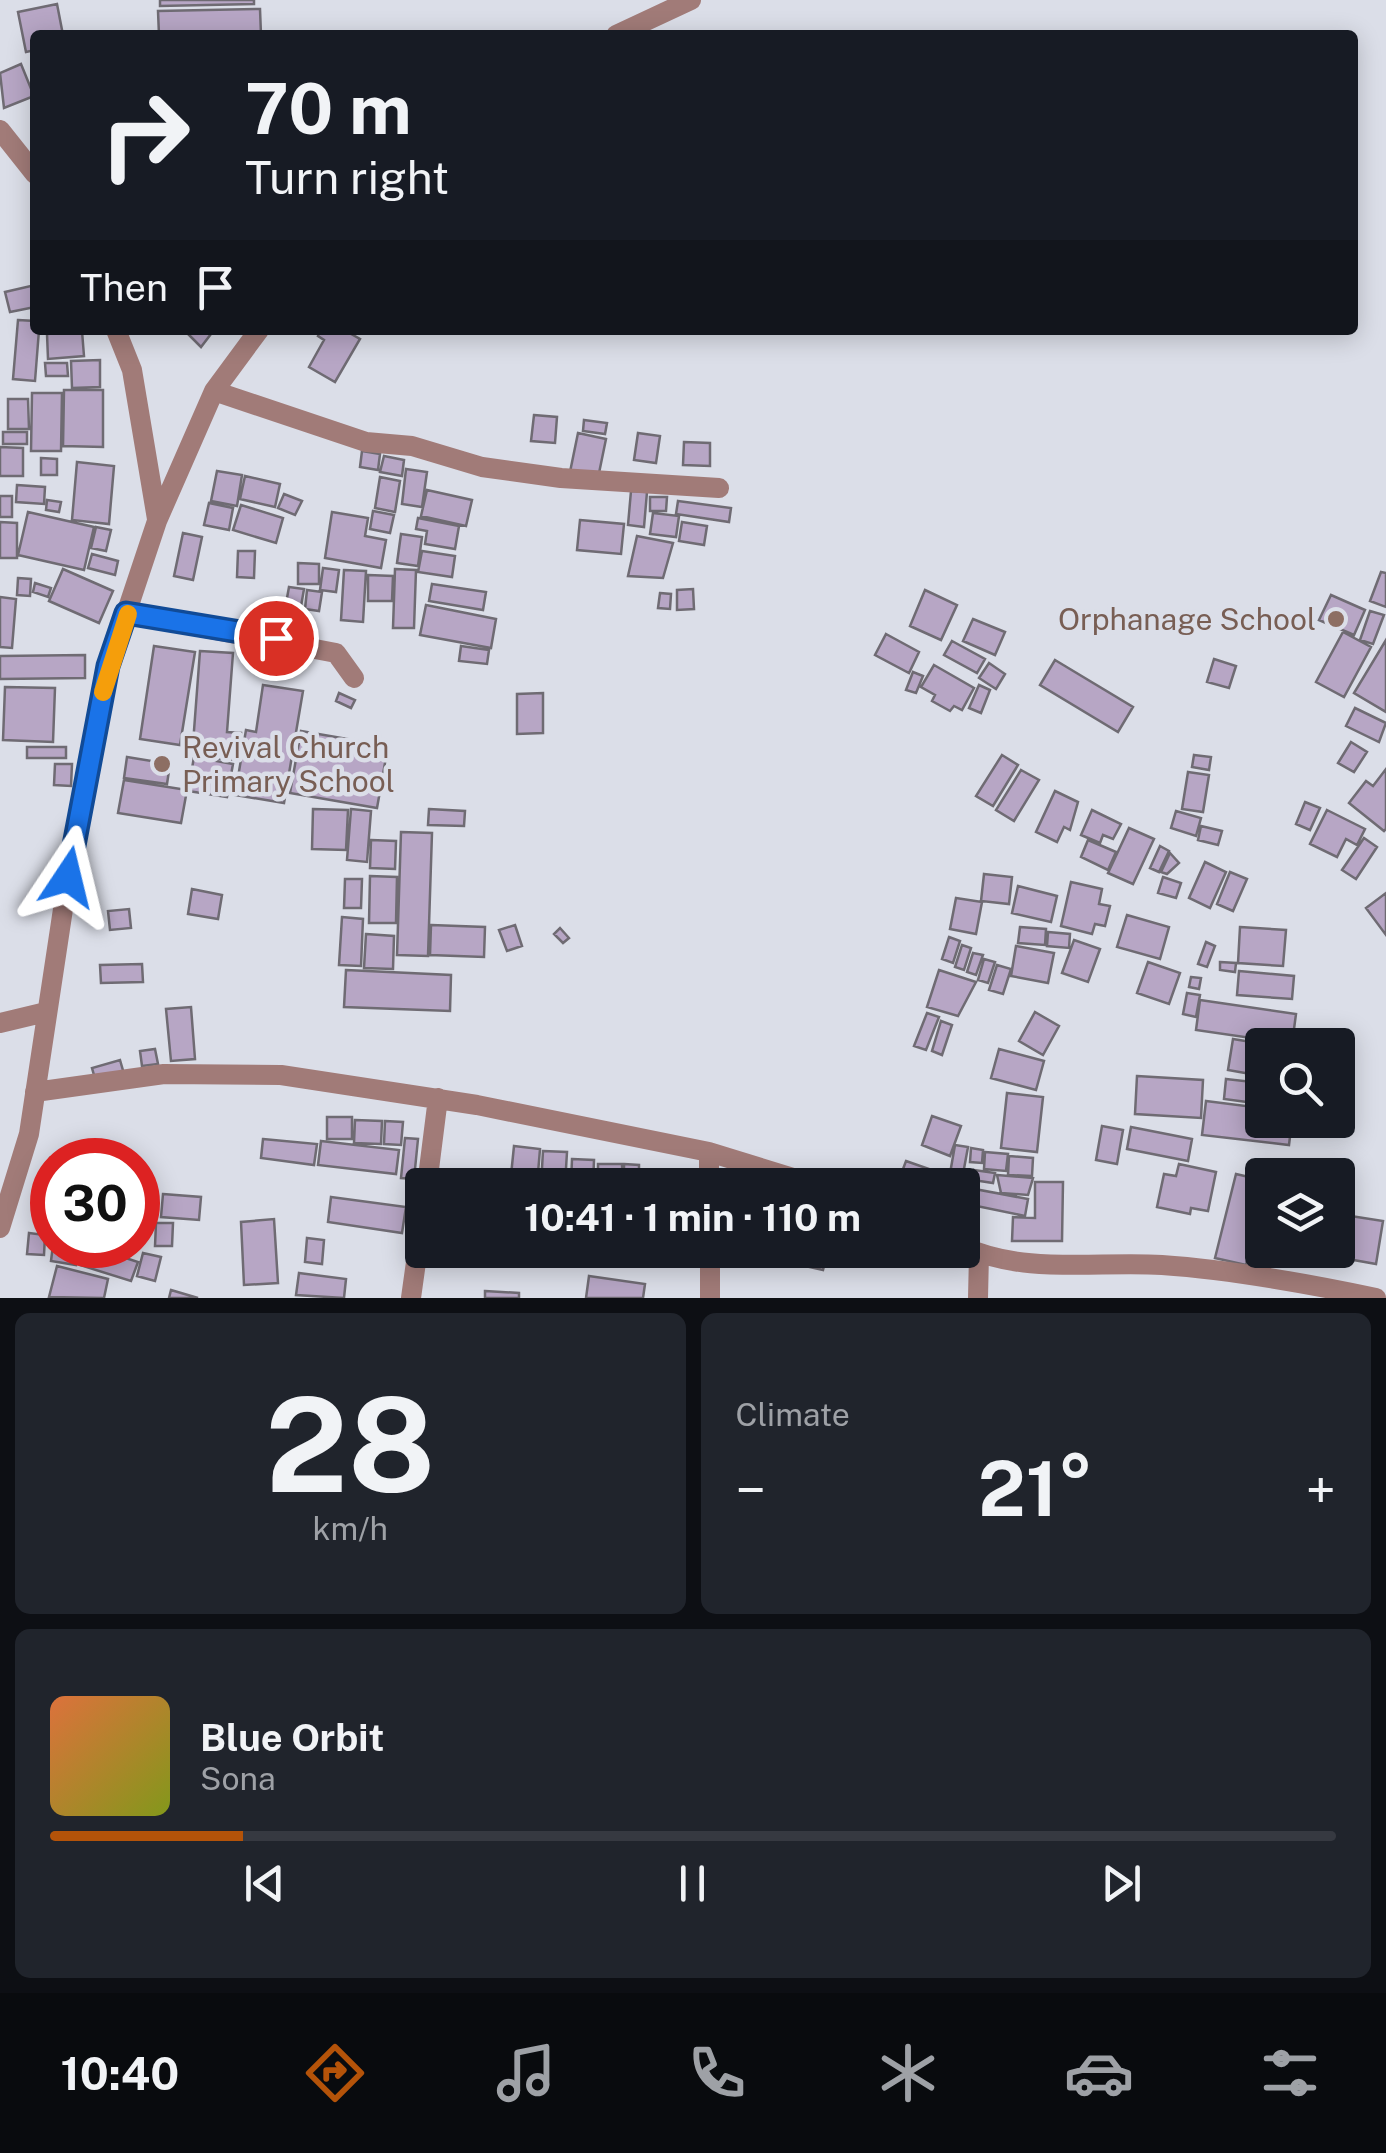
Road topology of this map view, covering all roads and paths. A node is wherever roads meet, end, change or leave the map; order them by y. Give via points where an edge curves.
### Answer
1 (691, 0) edge
2 (627, 30) edge
3 (0, 130) edge
4 (30, 168) edge
5 (118, 335) edge
6 (255, 335) edge
7 (214, 391) junction
8 (719, 488) dead end
9 (157, 521) junction
10 (126, 613) junction
11 (354, 678) dead end
12 (46, 1012) junction
13 (0, 1023) edge
14 (35, 1092) junction
15 (438, 1098) junction
16 (708, 1152) junction
17 (429, 1168) edge
18 (708, 1168) edge
19 (760, 1168) edge
20 (0, 1228) edge
21 (980, 1252) edge
22 (415, 1268) edge
23 (710, 1268) edge
24 (974, 1268) edge
25 (410, 1298) edge
26 (710, 1298) edge
27 (978, 1298) edge
28 (1376, 1298) edge

1 - 2 street
3 - 4 street
5 - 9 street via 132,370
6 - 7 street
7 - 8 street via 366,442 412,446 482,467
7 - 9 street
9 - 10 street
10 - 11 street via 336,654
10 - 12 street via 108,666
12 - 13 street
12 - 14 street
14 - 15 street via 164,1074 282,1075
14 - 20 street
15 - 16 street
15 - 17 street
16 - 18 street
16 - 19 street
21 - 28 street via 1048,1266 1216,1268
22 - 25 street
23 - 26 street
24 - 27 street

